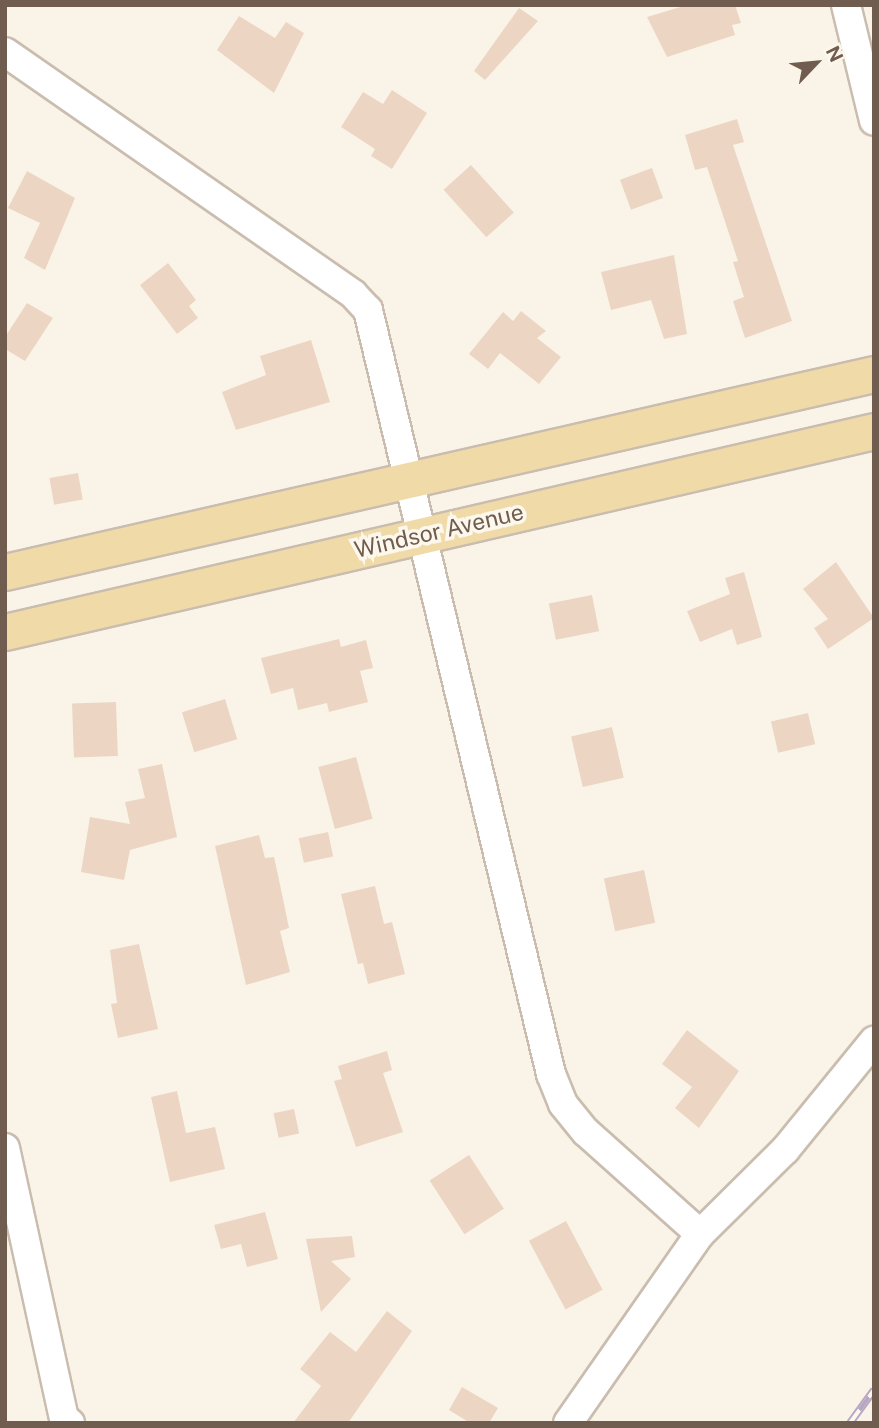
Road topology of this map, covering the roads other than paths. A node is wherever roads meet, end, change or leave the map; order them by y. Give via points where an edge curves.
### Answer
1 (846, 5) edge
2 (5, 52) edge
3 (874, 121) edge
4 (874, 374) edge
5 (874, 431) edge
6 (407, 481) junction
7 (419, 535) junction
8 (5, 572) edge
9 (5, 632) edge
10 (874, 1041) edge
11 (6, 1157) edge
12 (700, 1234) junction
13 (59, 1421) edge
14 (568, 1423) edge

1 - 3 street
2 - 6 street via 361,302 378,340
4 - 6 main road
5 - 7 main road, Windsor Avenue
6 - 7 street
6 - 8 main road
7 - 9 main road, Windsor Avenue
7 - 12 street via 563,1104
10 - 12 street via 785,1150
11 - 13 street
12 - 14 street

